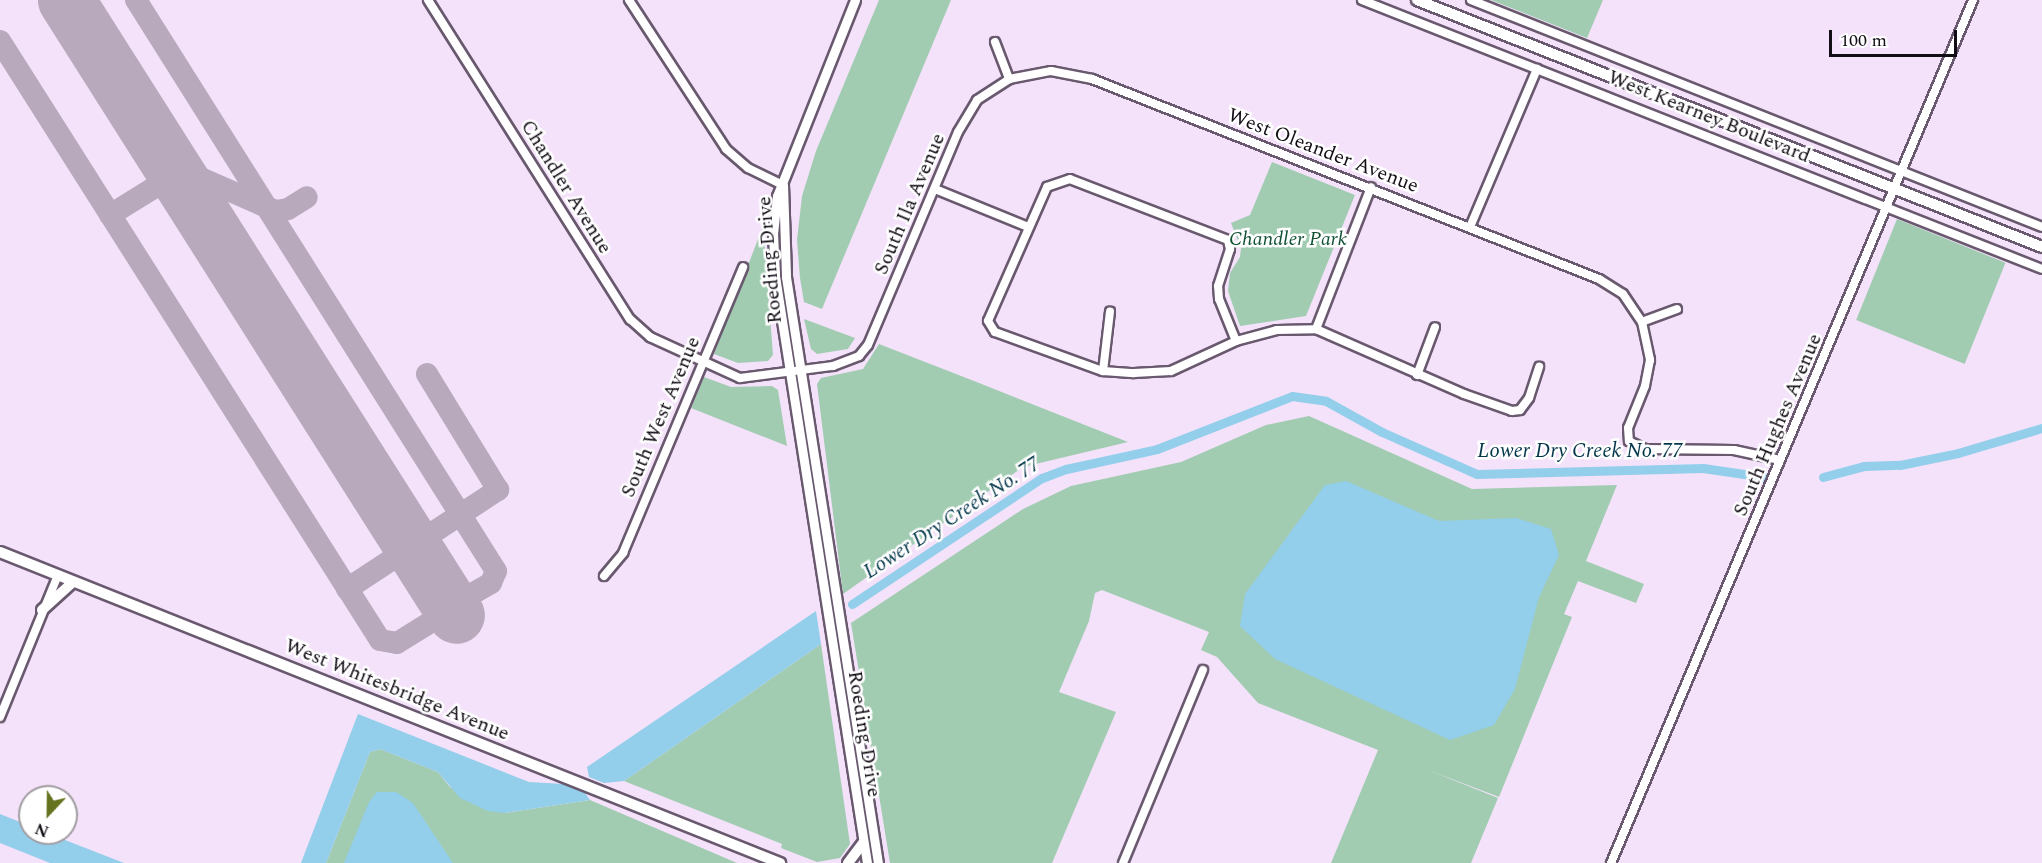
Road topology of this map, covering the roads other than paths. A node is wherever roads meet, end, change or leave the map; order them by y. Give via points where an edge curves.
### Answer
1 (428, 0) edge
2 (629, 0) edge
3 (855, 0) edge
4 (1362, 0) edge
5 (1417, 0) edge
6 (1470, 0) edge
7 (1973, 0) edge
8 (995, 42) dead end
9 (1537, 69) junction
10 (1009, 80) junction
11 (1901, 172) junction
12 (783, 185) junction
13 (1371, 187) junction
14 (935, 189) junction
15 (1894, 189) junction
16 (1886, 208) junction
17 (1028, 227) junction
18 (1470, 227) junction
19 (2042, 227) edge
20 (2042, 247) edge
21 (743, 267) dead end
22 (2042, 269) edge
23 (1677, 309) dead end
24 (1110, 311) dead end
25 (1642, 322) junction
26 (1435, 327) dead end
27 (1316, 329) junction
28 (1236, 340) junction
29 (859, 356) joint
30 (704, 362) junction
31 (1539, 367) dead end
32 (800, 369) junction
33 (789, 371) junction
34 (1103, 371) junction
35 (1417, 375) junction
36 (1780, 460) junction
37 (0, 552) edge
38 (58, 575) junction
39 (604, 576) dead end
40 (73, 582) junction
41 (42, 610) junction
42 (1203, 670) dead end
43 (0, 717) edge
44 (863, 843) junction
45 (780, 863) edge
46 (848, 863) edge
47 (867, 863) edge
48 (878, 863) edge
49 (1123, 863) edge
50 (1611, 863) edge

1 - 30 street, Chandler Avenue via 630,319 650,337
2 - 12 street via 726,149 748,168
3 - 12 street
4 - 9 street, West Kearney Boulevard
5 - 15 main road, West Kearney Boulevard
6 - 11 street, West Kearney Boulevard
7 - 11 street, South Hughes Avenue
8 - 10 street
9 - 16 street, West Kearney Boulevard
9 - 18 street
10 - 13 street, West Oleander Avenue via 1051,71 1092,79
10 - 14 street, South Ila Avenue via 977,100 958,132
11 - 15 street, South Hughes Avenue
11 - 19 street, West Kearney Boulevard
12 - 32 street, Roeding Drive via 783,252
12 - 33 street, Roeding Drive via 775,206 774,254
13 - 18 street, West Oleander Avenue
13 - 27 street
14 - 17 street
14 - 29 street, South Ila Avenue via 868,345
15 - 16 street, South Hughes Avenue
15 - 20 main road, West Kearney Boulevard
16 - 22 street, West Kearney Boulevard
16 - 36 street, South Hughes Avenue
17 - 28 street via 1047,187 1071,179 1228,240 1230,249 1218,286 1219,299
17 - 34 street via 988,321 994,332
18 - 25 street, West Oleander Avenue via 1599,279 1623,294
21 - 30 street, South West Avenue
23 - 25 street
24 - 34 street
25 - 36 street via 1650,360 1645,386 1628,428 1629,441 1645,450 1734,450
26 - 35 street
27 - 28 street via 1277,330
27 - 35 street
28 - 34 street via 1171,371
29 - 32 street, Chandler Avenue via 833,366
30 - 33 street, Chandler Avenue via 740,378
30 - 39 street, South West Avenue via 623,553
31 - 35 street via 1529,398 1520,410 1512,411
32 - 33 street, Chandler Avenue
32 - 48 street, Roeding Drive
33 - 44 street, Roeding Drive
36 - 50 street, South Hughes Avenue
37 - 38 main road, West Whitesbridge Avenue
38 - 40 main road, West Whitesbridge Avenue
38 - 41 street
40 - 41 main road
40 - 45 main road, West Whitesbridge Avenue
41 - 43 street
42 - 49 street
44 - 46 main road
44 - 47 street, Roeding Drive

